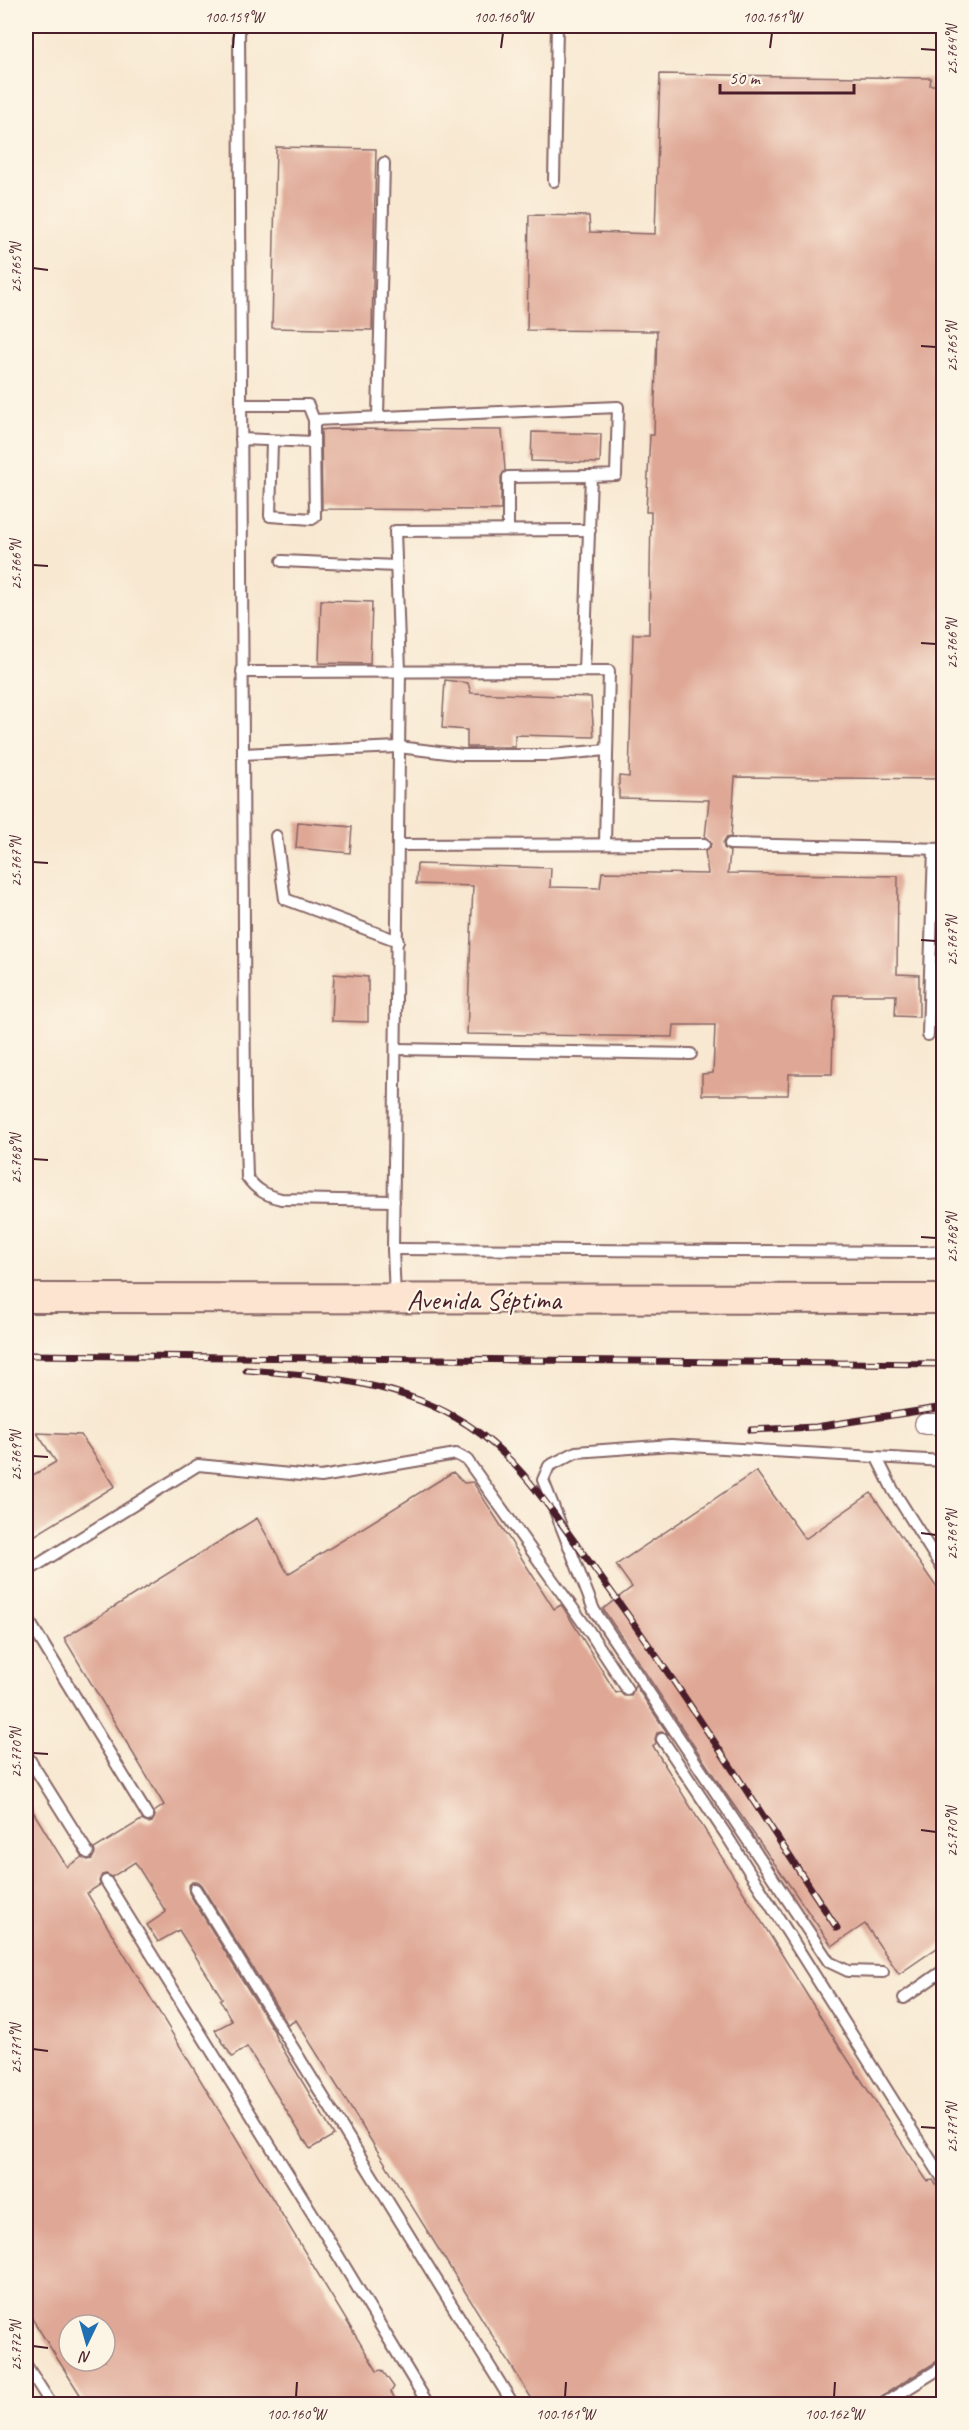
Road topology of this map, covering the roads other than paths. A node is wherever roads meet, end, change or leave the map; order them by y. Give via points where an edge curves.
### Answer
1 (239, 26) edge
2 (557, 26) edge
3 (384, 163) dead end
4 (554, 181) dead end
5 (241, 405) junction
6 (378, 417) junction
7 (314, 420) junction
8 (241, 439) junction
9 (272, 441) junction
10 (314, 442) junction
11 (591, 476) junction
12 (508, 530) junction
13 (590, 530) junction
14 (282, 561) dead end
15 (396, 566) junction
16 (400, 671) junction
17 (584, 671) junction
18 (242, 672) junction
19 (399, 747) junction
20 (607, 750) junction
21 (243, 754) junction
22 (276, 836) dead end
23 (605, 843) junction
24 (704, 844) dead end
25 (730, 844) dead end
26 (399, 845) junction
27 (938, 849) edge
28 (398, 941) junction
29 (928, 1035) dead end
30 (396, 1049) junction
31 (691, 1054) dead end
32 (394, 1201) junction
33 (393, 1250) junction
34 (944, 1251) edge
35 (26, 1298) edge
36 (395, 1299) junction
37 (944, 1299) edge
38 (877, 1458) junction
39 (944, 1461) edge
40 (943, 1571) edge
41 (26, 1572) edge
42 (26, 1616) edge
43 (36, 1633) junction
44 (26, 1640) edge
45 (627, 1689) dead end
46 (662, 1739) dead end
47 (26, 1755) edge
48 (148, 1815) dead end
49 (88, 1853) dead end
50 (106, 1881) dead end
51 (195, 1889) dead end
52 (944, 1970) edge
53 (883, 1972) dead end
54 (904, 1998) dead end
55 (944, 2181) edge
56 (26, 2365) edge
57 (944, 2366) edge
58 (51, 2404) edge
59 (428, 2404) edge
60 (513, 2404) edge
61 (883, 2404) edge

1 - 5 lane
2 - 4 lane
3 - 6 lane
5 - 7 lane via 308,405
5 - 8 lane
6 - 7 lane
6 - 11 lane via 618,407 616,475
7 - 10 lane
8 - 9 lane
8 - 18 lane
9 - 10 lane
9 - 10 lane via 270,516 312,519
11 - 12 lane via 508,477
11 - 13 lane
12 - 13 lane
12 - 15 lane via 395,531
13 - 17 lane
14 - 15 lane
15 - 16 lane
16 - 17 lane
16 - 18 lane
16 - 19 lane
17 - 20 lane via 609,671
18 - 21 lane
19 - 20 lane via 463,755 550,755
19 - 21 lane
19 - 26 lane
20 - 23 lane
21 - 32 lane via 247,1177 266,1195 281,1199
22 - 28 lane via 285,899
23 - 24 lane
23 - 26 lane
25 - 27 lane
26 - 28 lane
27 - 29 lane
28 - 30 lane
30 - 31 lane
30 - 32 lane
32 - 33 lane
33 - 34 lane
33 - 36 lane
35 - 36 street, Avenida Séptima
36 - 37 street, Avenida Séptima
38 - 39 lane
38 - 40 lane
38 - 53 lane via 671,1445 576,1452 549,1466 543,1480 594,1610 829,1962 848,1971
41 - 45 lane via 198,1465 321,1477 456,1454 467,1460
42 - 43 lane
43 - 44 lane
43 - 48 lane
46 - 55 lane
47 - 49 lane
50 - 59 lane
51 - 60 lane
52 - 54 lane
56 - 58 lane
57 - 61 lane

